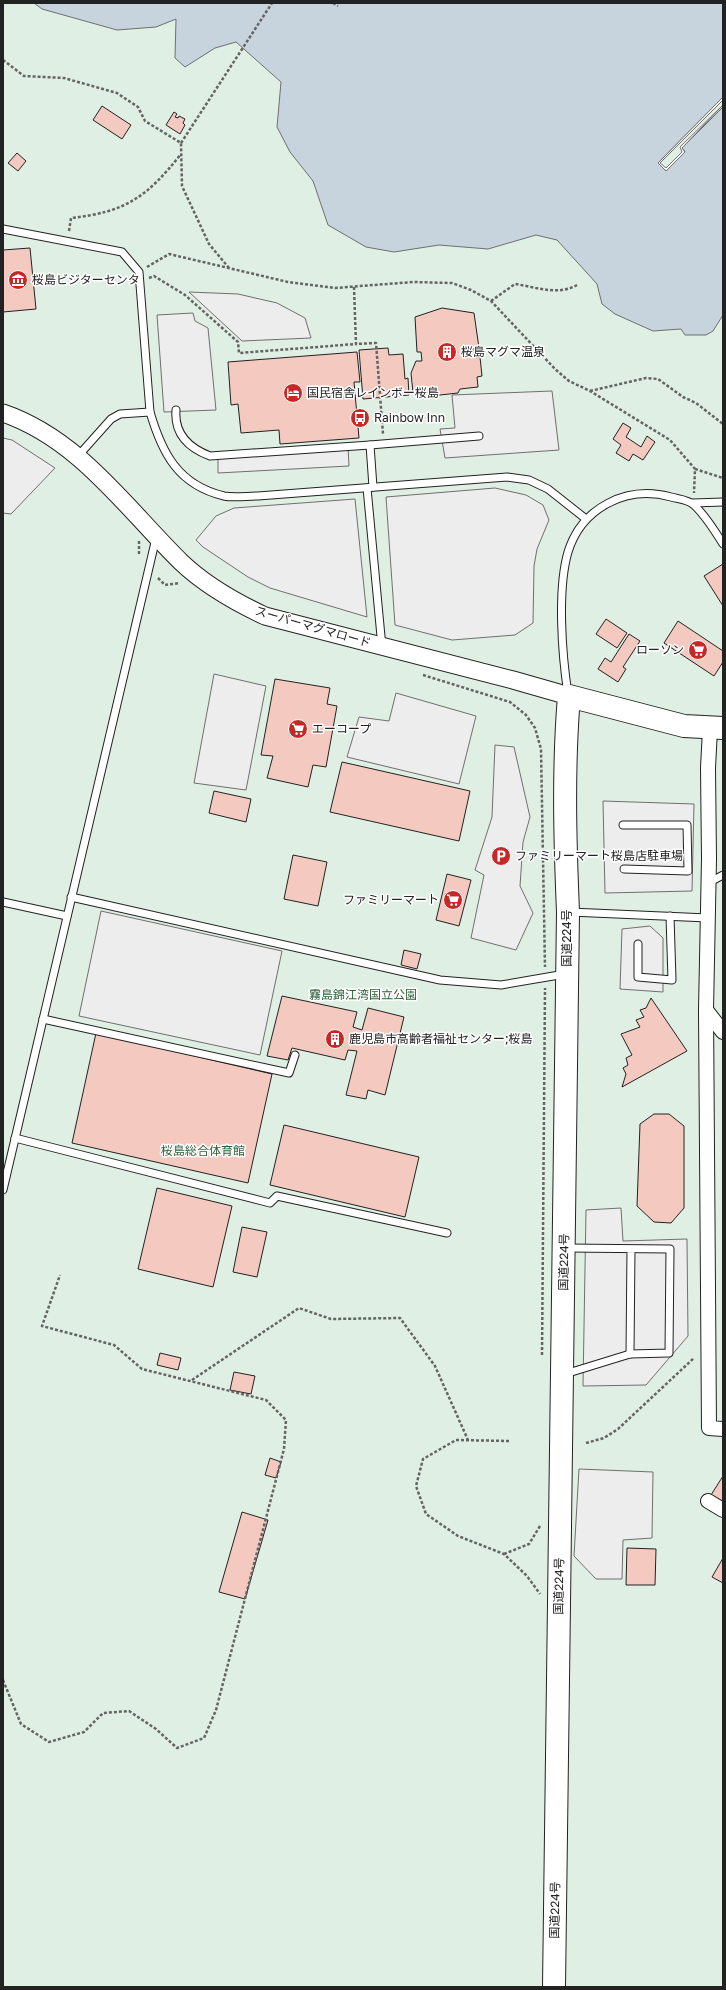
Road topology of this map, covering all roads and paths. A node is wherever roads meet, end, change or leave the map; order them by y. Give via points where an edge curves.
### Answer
1 (272, 3) edge
2 (333, 3) edge
3 (338, 6) dead end
4 (3, 60) edge
5 (180, 143) junction
6 (182, 154) junction
7 (3, 229) edge
8 (69, 231) dead end
9 (229, 268) junction
10 (139, 272) junction
11 (140, 282) junction
12 (577, 285) dead end
13 (354, 287) junction
14 (491, 301) junction
15 (356, 344) junction
16 (590, 391) junction
17 (176, 410) dead end
18 (150, 412) junction
19 (3, 413) edge
20 (723, 424) edge
21 (479, 436) dead end
22 (384, 444) junction
23 (370, 445) junction
24 (78, 456) junction
25 (695, 469) junction
26 (723, 478) edge
27 (370, 487) junction
28 (723, 502) edge
29 (693, 504) junction
30 (586, 519) junction
31 (156, 535) junction
32 (135, 538) dead end
33 (723, 544) edge
34 (149, 568) junction
35 (186, 584) dead end
36 (382, 647) junction
37 (419, 674) dead end
38 (569, 696) junction
39 (717, 729) edge
40 (623, 825) dead end
41 (624, 869) dead end
42 (723, 876) edge
43 (708, 883) junction
44 (71, 897) junction
45 (3, 902) edge
46 (568, 912) junction
47 (67, 916) junction
48 (670, 916) junction
49 (708, 918) junction
50 (638, 944) dead end
51 (567, 974) junction
52 (545, 978) junction
53 (706, 1010) junction
54 (43, 1019) junction
55 (723, 1032) edge
56 (295, 1055) dead end
57 (15, 1138) junction
58 (3, 1190) edge
59 (447, 1233) dead end
60 (564, 1248) junction
61 (631, 1249) junction
62 (60, 1275) dead end
63 (709, 1344) junction
64 (630, 1354) junction
65 (542, 1362) dead end
66 (562, 1375) junction
67 (192, 1380) junction
68 (723, 1429) edge
69 (468, 1440) junction
70 (510, 1441) dead end
71 (586, 1443) dead end
72 (708, 1501) dead end
73 (723, 1510) edge
74 (540, 1518) dead end
75 (540, 1526) junction
76 (540, 1534) dead end
77 (504, 1554) junction
78 (540, 1586) dead end
79 (540, 1594) junction
80 (540, 1602) dead end
81 (3, 1680) edge
82 (554, 1987) edge

1 - 5 path
2 - 3 path
4 - 5 path via 24,76 64,78 117,93 138,107 144,121
5 - 6 path
6 - 8 path via 150,189 132,202 90,216 71,218
6 - 9 path via 182,186 209,244
7 - 10 lane via 122,252
9 - 10 path via 169,254
9 - 13 path via 288,282 335,288
10 - 11 lane
11 - 15 path via 154,276 185,295 238,342 239,353
11 - 18 lane
12 - 14 path via 568,290 555,291 515,284
13 - 14 path via 413,282 452,283
13 - 15 path
14 - 16 path via 555,369 569,381
15 - 22 path via 376,343
16 - 20 path via 646,378 658,379
16 - 25 path via 670,440
17 - 23 lane via 175,421 179,433 189,444 210,456
18 - 24 lane via 120,414 111,419
18 - 27 lane via 166,455 179,471 201,488 225,496 258,496
19 - 24 street, スーパーマグマロード via 47,434
21 - 22 lane
22 - 23 lane
23 - 27 lane
24 - 31 street, スーパーマグマロード
25 - 26 path
25 - 29 path
27 - 30 lane via 507,477 529,480 548,489
27 - 36 lane
28 - 29 lane
29 - 30 lane via 659,494 639,493 614,499
29 - 33 lane
30 - 38 lane via 575,534 564,569 563,654
31 - 34 lane
31 - 36 street, スーパーマグマロード via 182,562 211,586 240,605 265,616
32 - 34 path via 139,542 139,559
34 - 35 path via 165,585 177,582
34 - 44 lane
36 - 38 street, スーパーマグマロード
37 - 52 path via 510,702 526,715 535,728 541,749
38 - 39 highway via 684,726
38 - 46 highway, 国道224号 via 565,741 564,819
39 - 43 street via 708,768
40 - 41 lane via 687,825 688,871
42 - 43 lane
43 - 49 street
44 - 47 lane
44 - 52 lane via 440,980 501,985
45 - 47 lane
46 - 48 lane
46 - 51 highway, 国道224号
47 - 54 lane
48 - 49 lane
48 - 50 lane via 672,980 638,977
49 - 53 street
51 - 52 lane
51 - 60 highway, 国道224号
52 - 65 path
53 - 55 street
53 - 63 street
54 - 56 lane via 289,1073
54 - 57 lane
57 - 58 lane
57 - 59 lane via 270,1203 277,1196
60 - 61 lane
60 - 66 highway, 国道224号
61 - 64 lane
61 - 64 lane via 670,1249 669,1353
62 - 67 path via 42,1326 114,1345 142,1369
63 - 68 street via 709,1428
63 - 71 path via 618,1429 604,1438
64 - 66 lane
66 - 82 highway, 国道224号
67 - 69 path via 299,1308 331,1319 400,1318 435,1366
67 - 81 path via 266,1400 286,1420 284,1449 216,1710 204,1738 177,1748 156,1729 129,1711 103,1713 84,1732 49,1742 21,1724
69 - 70 path
69 - 77 path via 456,1440 423,1459 416,1486 426,1514 458,1536
72 - 73 street
74 - 75 path
75 - 76 path
75 - 77 path via 528,1544
77 - 79 path via 527,1576
78 - 79 path
79 - 80 path

